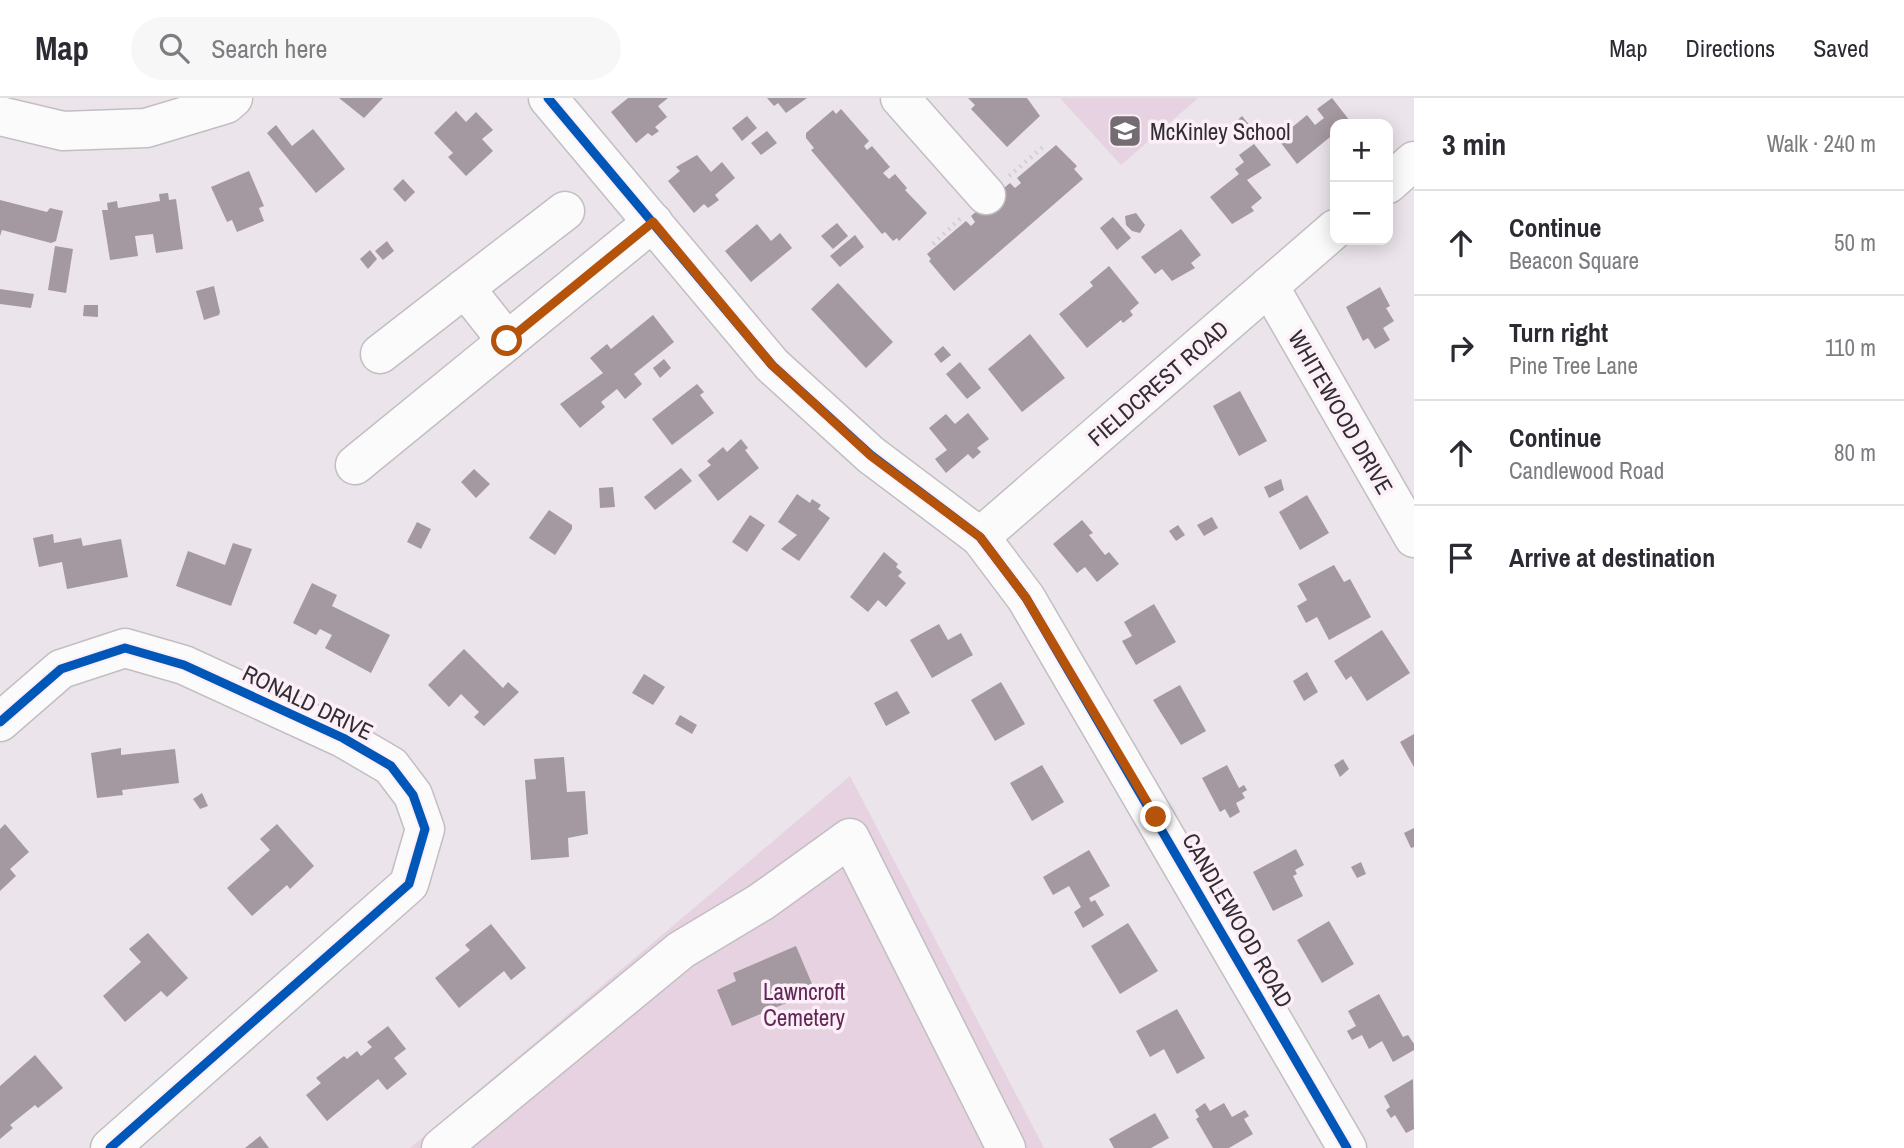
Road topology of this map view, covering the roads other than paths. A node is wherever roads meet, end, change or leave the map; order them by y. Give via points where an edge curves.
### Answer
1 (233, 98) edge
2 (548, 98) edge
3 (900, 98) edge
4 (0, 116) edge
5 (1414, 161) edge
6 (1390, 182) edge
7 (986, 195) dead end
8 (565, 211) dead end
9 (653, 222) junction
10 (1330, 233) edge
11 (1269, 286) junction
12 (466, 288) junction
13 (507, 341) junction
14 (380, 354) dead end
15 (355, 465) dead end
16 (980, 537) junction
17 (1414, 538) edge
18 (0, 722) edge
19 (110, 1148) edge
20 (441, 1148) edge
21 (1006, 1148) edge
22 (1347, 1148) edge

1 - 4 street via 146,128 63,131
2 - 9 street, CANDLEWOOD ROAD
3 - 7 street
5 - 6 street
8 - 12 street
9 - 13 street
9 - 16 street, CANDLEWOOD ROAD via 772,365 871,456
10 - 11 street, FIELDCREST ROAD
11 - 16 street, FIELDCREST ROAD
11 - 17 street, WHITEWOOD DRIVE
12 - 13 street
12 - 14 street
13 - 15 street
16 - 22 street, CANDLEWOOD ROAD via 1026,598
18 - 19 street, RONALD DRIVE via 61,669 125,648 184,665 342,738 391,766 413,795 425,829 409,884
20 - 21 street via 681,950 761,902 850,838

